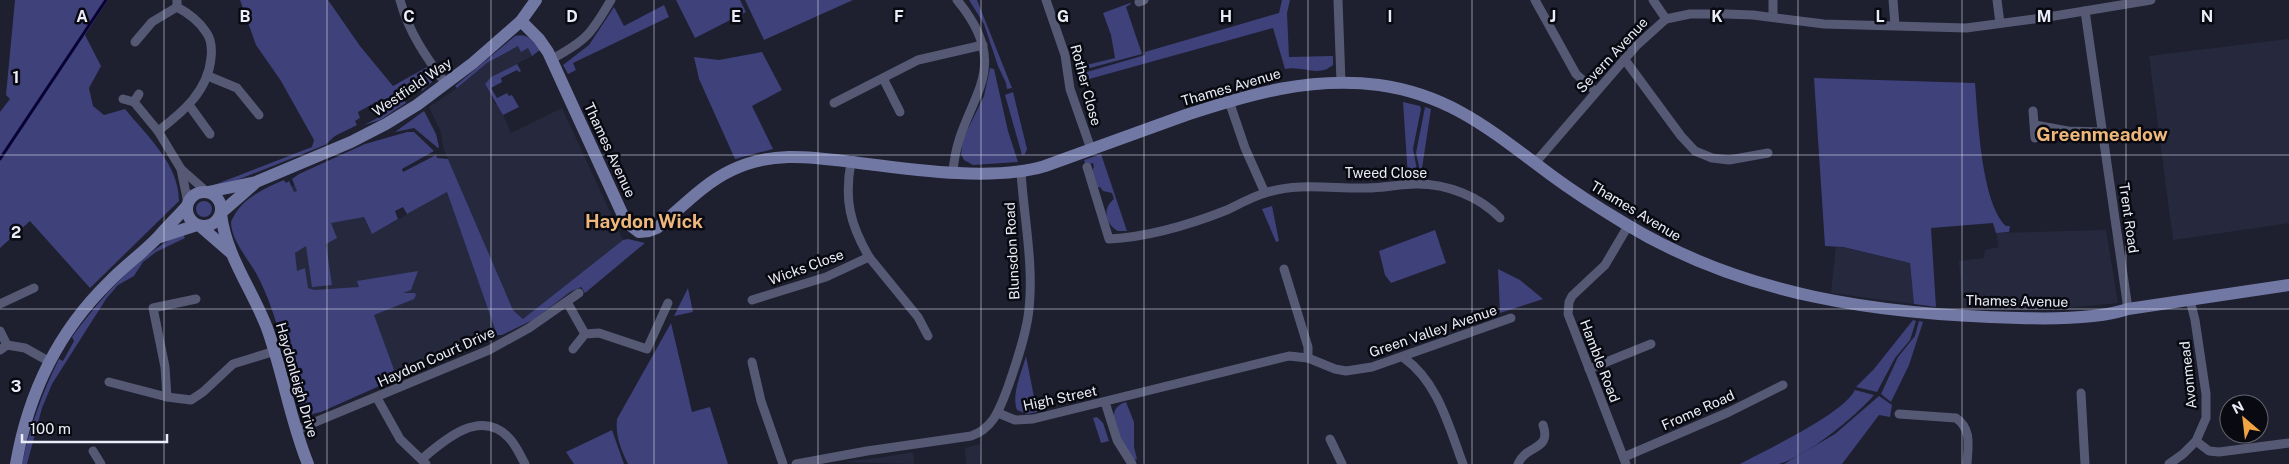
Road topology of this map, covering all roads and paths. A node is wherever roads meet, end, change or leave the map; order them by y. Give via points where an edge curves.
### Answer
1 (400, 0) edge
2 (536, 0) edge
3 (611, 0) edge
4 (958, 0) edge
5 (1046, 0) edge
6 (1338, 0) edge
7 (1535, 0) edge
8 (1652, 0) edge
9 (1773, 0) edge
10 (1893, 0) edge
11 (1997, 0) edge
12 (2151, 0) edge
13 (177, 3) edge
14 (2109, 3) edge
15 (2085, 11) junction
16 (1773, 17) junction
17 (1666, 19) junction
18 (521, 22) junction
19 (2000, 23) junction
20 (1895, 25) junction
21 (135, 42) dead end
22 (983, 45) junction
23 (552, 59) junction
24 (1625, 60) junction
25 (208, 76) junction
26 (882, 78) junction
27 (1341, 82) junction
28 (446, 84) junction
29 (1596, 92) junction
30 (123, 99) dead end
31 (1229, 101) junction
32 (834, 103) dead end
33 (188, 106) junction
34 (2033, 111) dead end
35 (900, 112) dead end
36 (260, 115) dead end
37 (2035, 125) junction
38 (158, 131) junction
39 (2102, 132) junction
40 (210, 134) dead end
41 (2035, 138) dead end
42 (1090, 148) junction
43 (1768, 153) dead end
44 (851, 162) junction
45 (1535, 163) junction
46 (1087, 167) dead end
47 (181, 169) junction
48 (953, 172) junction
49 (1021, 172) junction
50 (256, 182) junction
51 (208, 192) junction
52 (1265, 193) junction
53 (188, 204) junction
54 (221, 213) junction
55 (1500, 218) dead end
56 (198, 226) junction
57 (1628, 226) junction
58 (158, 237) junction
59 (230, 252) junction
60 (868, 258) junction
61 (1284, 269) dead end
62 (2289, 284) edge
63 (34, 288) dead end
64 (579, 293) dead end
65 (196, 299) dead end
66 (752, 300) dead end
67 (2190, 300) junction
68 (567, 302) junction
69 (668, 303) dead end
70 (0, 304) edge
71 (2128, 309) junction
72 (1511, 318) dead end
73 (0, 331) edge
74 (585, 334) junction
75 (928, 336) dead end
76 (1651, 344) dead end
77 (4, 348) edge
78 (573, 350) dead end
79 (275, 351) junction
80 (1308, 358) junction
81 (1404, 358) junction
82 (50, 362) junction
83 (752, 362) dead end
84 (1589, 369) junction
85 (109, 382) dead end
86 (1783, 385) dead end
87 (2081, 393) dead end
88 (167, 397) junction
89 (377, 398) junction
90 (1105, 402) junction
91 (998, 413) junction
92 (1899, 414) dead end
93 (1543, 425) dead end
94 (296, 430) junction
95 (1330, 439) dead end
96 (2196, 441) junction
97 (2289, 444) edge
98 (92, 451) dead end
99 (424, 461) edge
100 (1625, 461) edge
101 (16, 464) edge
102 (101, 464) edge
103 (308, 464) edge
104 (525, 464) edge
105 (783, 464) edge
106 (796, 464) edge
107 (1132, 464) edge
108 (1342, 464) edge
109 (1463, 464) edge
110 (1518, 464) edge
111 (1967, 464) edge
112 (2085, 464) edge
113 (2169, 464) edge

1 - 28 street via 418,45
2 - 18 street, Westfield Way
3 - 23 street via 588,37
4 - 22 street
5 - 42 street, Rother Close via 1065,55 1070,89
6 - 27 street
7 - 29 street via 1576,74
8 - 17 street
9 - 16 street
10 - 20 street
11 - 19 street
12 - 14 street, Severn Avenue
13 - 21 street via 152,22
13 - 25 street via 209,36 212,50
14 - 15 street, Severn Avenue
15 - 19 street, Severn Avenue
15 - 39 street, Trent Road
16 - 17 street, Severn Avenue via 1690,14
16 - 20 street, Severn Avenue via 1824,24
17 - 24 street, Severn Avenue
18 - 23 street, Thames Avenue via 539,39
18 - 28 street, Westfield Way
19 - 20 street, Severn Avenue via 1966,28
22 - 26 street via 928,57
22 - 48 street via 982,83 958,137
23 - 44 street, Thames Avenue via 626,222 636,231 657,228 716,179 748,164 796,156
24 - 29 street, Severn Avenue
24 - 43 street via 1695,151 1729,160
25 - 33 street
25 - 36 street via 237,88
26 - 32 street
26 - 35 street
27 - 31 street, Thames Avenue via 1292,86
27 - 45 street, Thames Avenue via 1378,85 1425,95 1489,128
28 - 50 street, Westfield Way via 377,129
29 - 45 street, Severn Avenue
30 - 38 street via 136,98
31 - 42 street, Thames Avenue
31 - 52 street
33 - 38 street
33 - 40 street
34 - 37 street
37 - 39 street via 2068,131
37 - 41 street
38 - 47 street
39 - 71 street, Trent Road
42 - 49 street, Thames Avenue
44 - 48 street, Thames Avenue
44 - 60 street, Wicks Close via 846,192 848,206
45 - 57 street, Thames Avenue
46 - 52 street, Tweed Close via 1109,239 1174,229
47 - 51 street
47 - 53 street
48 - 49 street, Thames Avenue
49 - 91 street, Blunsdon Road via 1029,310
50 - 51 street, Westfield Way
50 - 54 street, Westfield Way
51 - 53 street, Westfield Way via 196,194
51 - 54 street via 219,199
52 - 55 street, Tweed Close via 1327,186 1428,185 1466,195
53 - 56 street via 190,219
53 - 58 street, Westfield Way
54 - 56 street, Westfield Way via 218,221 211,225
54 - 59 street, Haydonleigh Drive
56 - 58 street, Westfield Way
56 - 59 street, Haydonleigh Drive
57 - 71 street, Thames Avenue via 1674,252 1721,271 1795,293 1840,302 1999,318 2097,316
57 - 84 street, Hamble Road via 1605,265 1569,302 1568,314
58 - 82 street, Westfield Way via 94,298
59 - 79 street, Haydonleigh Drive via 255,299
60 - 66 street, Wicks Close via 826,277
60 - 75 street, Wicks Close via 918,317
61 - 80 street via 1308,347
62 - 67 street, Thames Avenue
63 - 70 street
64 - 68 street, Haydon Court Drive
65 - 88 street via 153,308 166,367
67 - 71 street, Thames Avenue
67 - 96 street, Avonmead via 2207,408
68 - 74 street
68 - 89 street, Haydon Court Drive via 489,350
69 - 74 street via 647,349 599,333
72 - 81 street, Green Valley Avenue
73 - 77 street
74 - 78 street
76 - 84 street
77 - 82 street via 25,348
79 - 88 street via 233,364 191,400
79 - 94 street, Haydonleigh Drive
80 - 81 street, Green Valley Avenue via 1327,368 1346,371
80 - 90 street, High Street via 1289,356
81 - 109 street via 1438,399
82 - 101 street, Westfield Way via 28,415
83 - 105 street via 761,401
84 - 100 street, Hamble Road
85 - 88 street
86 - 100 street, Frome Road
87 - 112 street
89 - 94 street, Haydon Court Drive
89 - 99 street via 400,439
90 - 91 street, High Street via 1024,421
90 - 107 street via 1118,440
91 - 106 street via 988,427 971,436
92 - 111 street via 1961,421 1967,432
93 - 110 street via 1547,435 1545,441 1522,456
94 - 103 street, Haydonleigh Drive
95 - 108 street
96 - 97 street via 2209,451 2219,452
96 - 113 street, Avonmead
98 - 102 street
99 - 104 street via 457,433 483,425 508,437

